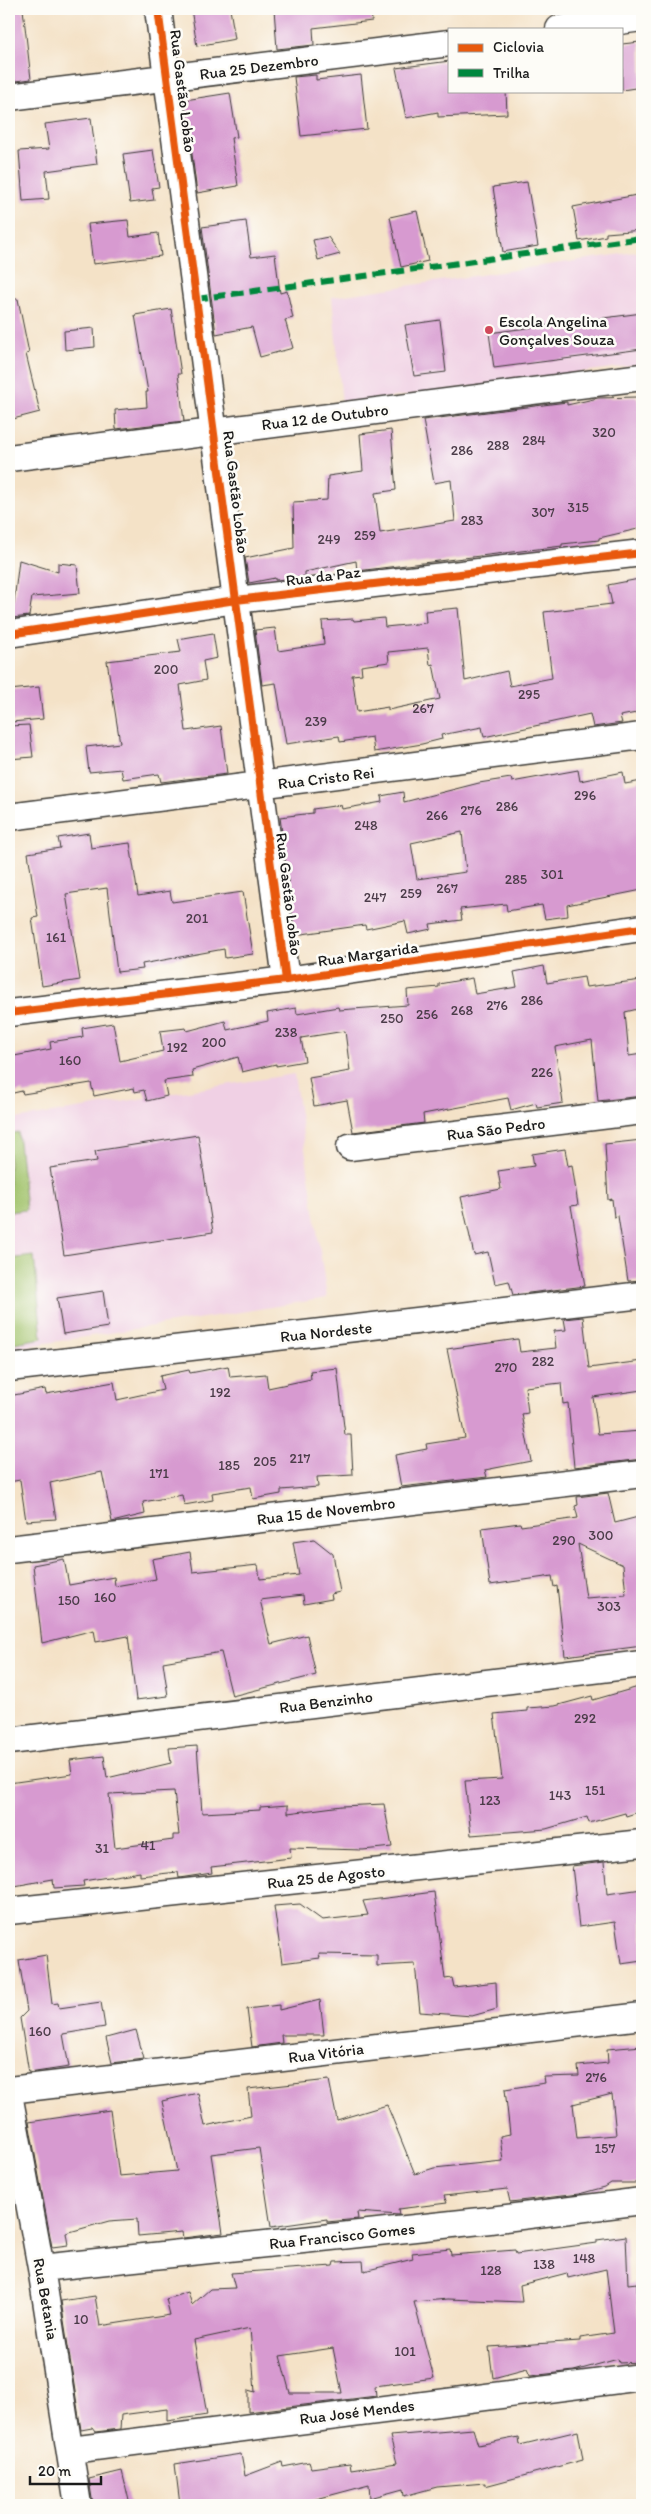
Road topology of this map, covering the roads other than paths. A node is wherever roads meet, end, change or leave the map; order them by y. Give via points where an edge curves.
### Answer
1 (158, 9) edge
2 (642, 18) edge
3 (567, 28) edge
4 (448, 42) edge
5 (168, 78) junction
6 (9, 97) edge
7 (642, 377) edge
8 (214, 430) junction
9 (9, 458) edge
10 (642, 553) edge
11 (236, 600) junction
12 (9, 634) edge
13 (642, 736) edge
14 (260, 786) junction
15 (9, 817) edge
16 (642, 928) edge
17 (286, 980) junction
18 (9, 1013) edge
19 (642, 1111) edge
20 (350, 1147) dead end
21 (642, 1296) edge
22 (9, 1368) edge
23 (642, 1474) edge
24 (9, 1549) edge
25 (642, 1664) edge
26 (9, 1741) edge
27 (642, 1843) edge
28 (9, 1911) edge
29 (642, 2016) edge
30 (9, 2092) edge
31 (642, 2201) edge
32 (41, 2268) junction
33 (642, 2377) edge
34 (71, 2450) junction
35 (78, 2505) edge

1 - 5 street, Rua Gastão Lobão
2 - 3 street
4 - 5 street, Rua 25 Dezembro
5 - 6 street, Rua 25 Dezembro
5 - 8 street, Rua Gastão Lobão
7 - 8 street, Rua 12 de Outubro
8 - 9 street, Rua 12 de Outubro
8 - 11 street, Rua Gastão Lobão
10 - 11 street, Rua da Paz
11 - 12 street, Rua da Paz
11 - 14 street, Rua Gastão Lobão
13 - 14 street, Rua Cristo Rei
14 - 15 street, Rua Cristo Rei
14 - 17 street, Rua Gastão Lobão
16 - 17 street, Rua Margarida
17 - 18 street, Rua Margarida
19 - 20 street, Rua São Pedro
21 - 22 street, Rua Nordeste
23 - 24 street, Rua 15 de Novembro
25 - 26 street, Rua Benzinho
27 - 28 street, Rua 25 de Agosto
29 - 30 street, Rua Vitória
30 - 32 street, Rua Betania
31 - 32 street, Rua Francisco Gomes
32 - 34 street, Rua Betania
33 - 34 street, Rua José Mendes
34 - 35 street, Rua Betania

